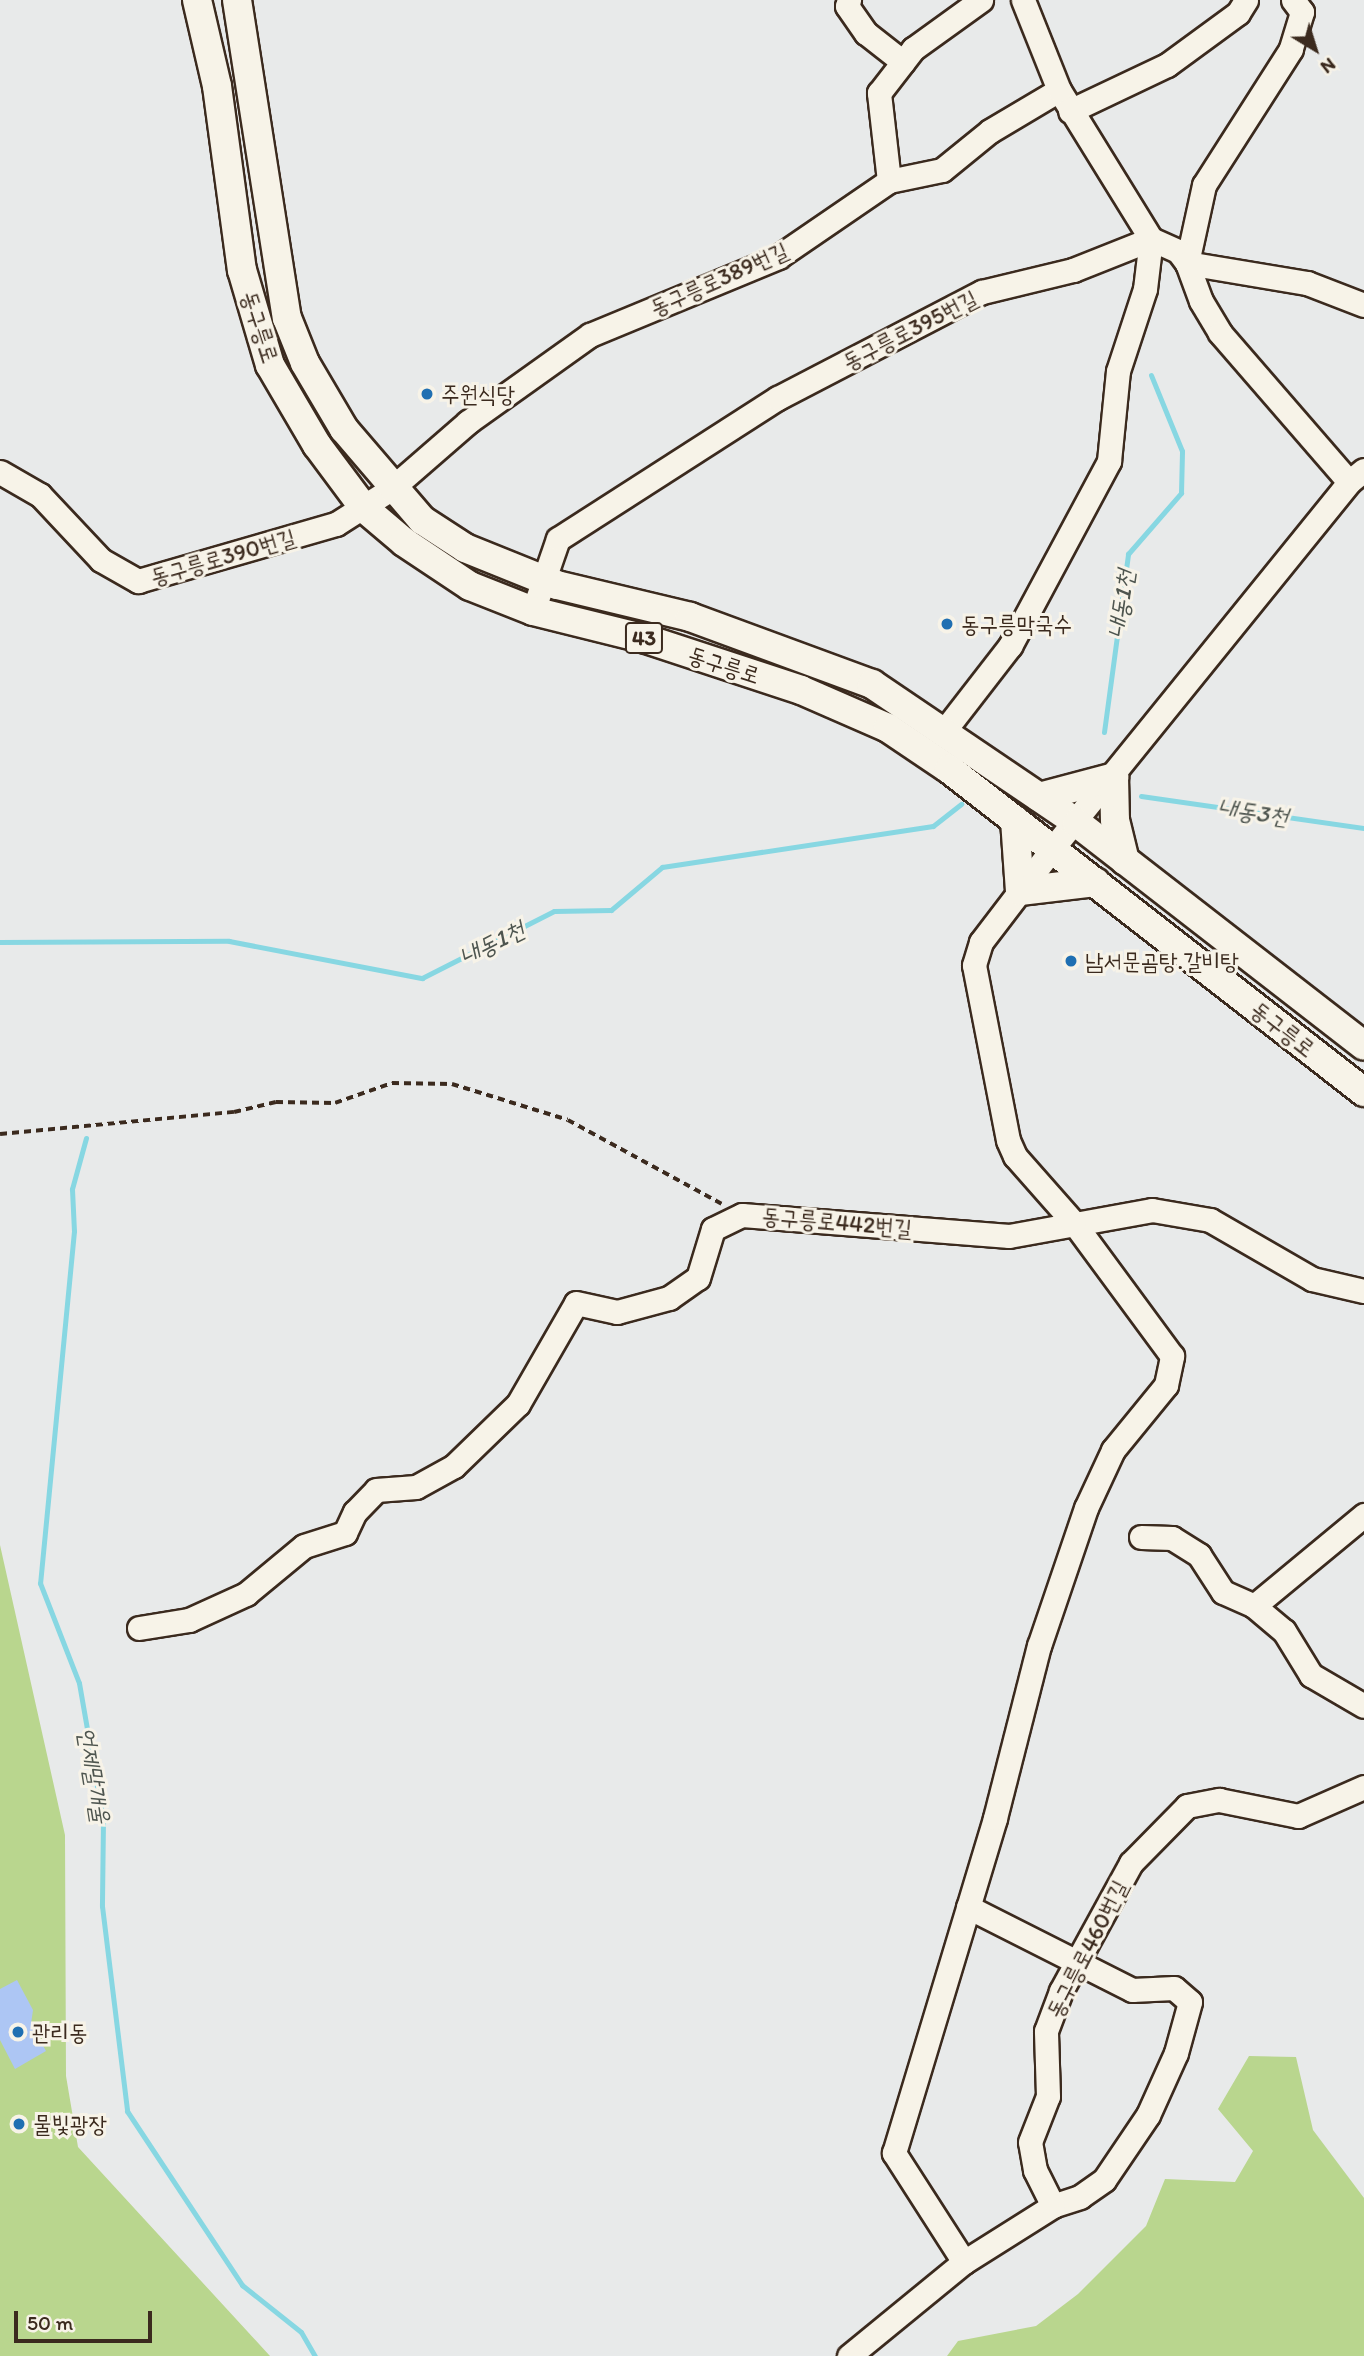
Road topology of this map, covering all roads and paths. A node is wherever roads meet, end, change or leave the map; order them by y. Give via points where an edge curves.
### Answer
1 (197, 0) edge
2 (237, 0) edge
3 (849, 0) edge
4 (981, 0) edge
5 (1023, 0) edge
6 (1246, 0) edge
7 (1293, 0) edge
8 (903, 62) junction
9 (1059, 90) junction
10 (1070, 111) junction
11 (889, 181) junction
12 (1151, 239) junction
13 (1187, 263) junction
14 (1364, 305) edge
15 (0, 472) edge
16 (1357, 476) edge
17 (391, 489) junction
18 (364, 508) junction
19 (544, 580) junction
20 (533, 611) junction
21 (944, 732) junction
22 (1114, 777) junction
23 (1039, 797) junction
24 (1014, 820) junction
25 (1077, 823) junction
26 (1052, 849) junction
27 (1125, 860) junction
28 (1095, 882) junction
29 (1020, 891) junction
30 (1364, 1046) edge
31 (1364, 1092) edge
32 (0, 1134) edge
33 (742, 1215) junction
34 (1074, 1223) junction
35 (1364, 1291) edge
36 (1364, 1515) edge
37 (1141, 1537) dead end
38 (1254, 1606) junction
39 (139, 1629) dead end
40 (1364, 1706) edge
41 (1364, 1787) edge
42 (968, 1907) junction
43 (1077, 1963) junction
44 (1053, 2206) junction
45 (964, 2262) junction
46 (849, 2356) edge

1 - 18 main road, 동구릉로 / 43 via 217,86 242,270 270,365 317,445
2 - 17 main road, 동구릉로 / 43 via 288,318 305,363 344,429
3 - 8 street via 847,6 866,33
4 - 8 street via 913,49
5 - 9 street
6 - 10 street via 1238,13 1167,65
7 - 13 street via 1302,12 1291,49 1204,185
8 - 11 street via 878,93
9 - 10 street
9 - 11 street, 동구릉로389번길 via 990,131 942,170
10 - 12 street
11 - 17 street, 동구릉로389번길 via 778,257 590,335 468,422
12 - 13 street via 1178,251
12 - 19 street, 동구릉로395번길 via 1073,270 982,292 778,398 558,539
12 - 21 street via 1145,289 1118,371 1109,461 1010,646
13 - 14 street via 1307,283
13 - 16 street via 1201,302 1220,333
15 - 18 street, 동구릉로390번길 via 40,495 101,560 138,582 336,524
16 - 22 street
17 - 18 street, 동구릉로390번길
17 - 19 main road, 동구릉로 / 43 via 422,520 465,548
18 - 20 main road, 동구릉로 / 43 via 404,542 470,586
19 - 20 street, 동구릉로395번길
19 - 21 main road, 동구릉로 / 43 via 690,617 814,659 872,684
20 - 24 main road, 동구릉로 / 43 via 646,639 801,690 888,728
21 - 23 main road, 동구릉로 / 43
22 - 23 main road
22 - 25 street
22 - 27 main road via 1115,820
23 - 25 main road, 동구릉로 / 43
24 - 26 main road, 동구릉로 / 43
24 - 29 main road
25 - 26 street
25 - 27 main road, 동구릉로 / 43
26 - 28 main road, 동구릉로 / 43
26 - 29 street
27 - 30 main road, 동구릉로 / 43
28 - 29 main road
28 - 31 main road, 동구릉로 / 43
29 - 34 street via 981,942 974,965 1008,1140
32 - 33 path via 234,1112 276,1102 335,1103 392,1083 452,1084 568,1120
33 - 34 street, 동구릉로442번길 via 1009,1236
33 - 39 street, 동구릉로442번길 via 713,1229 698,1278 669,1298 617,1311 576,1303 518,1404 454,1466 416,1487 376,1490 355,1511 345,1533 304,1546 246,1594 189,1620
34 - 35 street, 동구릉로442번길 via 1152,1210 1210,1220 1312,1279
34 - 42 street via 1166,1343 1172,1371 1113,1450 1086,1508 1039,1646
36 - 38 street
37 - 38 street via 1172,1538 1199,1555 1223,1592
38 - 40 street via 1284,1631 1311,1675
41 - 43 street, 동구릉로460번길 via 1298,1816 1219,1800 1187,1806 1131,1863
42 - 43 street
42 - 45 street via 894,2153
43 - 44 street, 동구릉로460번길 via 1046,2031 1048,2096 1030,2142 1035,2171
43 - 44 street via 1132,1990 1174,1987 1190,2002 1176,2053 1148,2115 1104,2180 1080,2197
44 - 45 street
45 - 46 street

